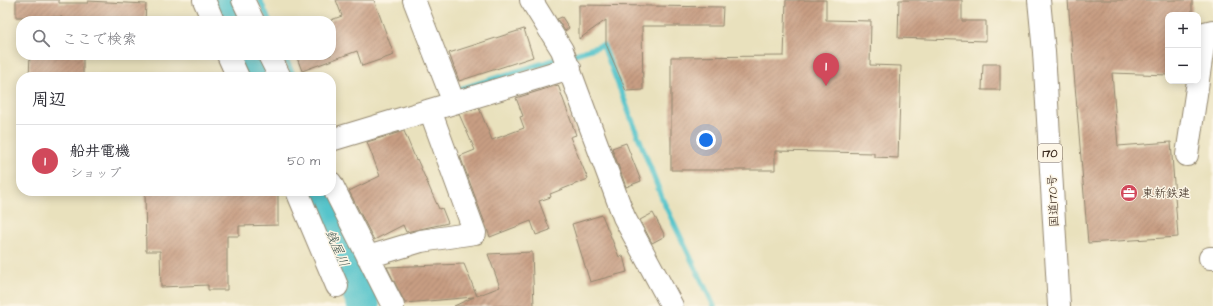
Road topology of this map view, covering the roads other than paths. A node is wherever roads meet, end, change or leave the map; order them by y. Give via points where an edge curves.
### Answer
1 (204, 0) edge
2 (243, 0) edge
3 (414, 0) edge
4 (531, 0) edge
5 (1039, 0) edge
6 (211, 16) edge
7 (251, 16) edge
8 (1213, 30) edge
9 (230, 60) edge
10 (272, 60) edge
11 (566, 60) junction
12 (1201, 60) edge
13 (236, 72) edge
14 (278, 72) edge
15 (1198, 84) edge
16 (451, 96) junction
17 (430, 110) junction
18 (336, 138) edge
19 (1188, 155) dead end
20 (336, 193) edge
21 (299, 196) edge
22 (368, 257) junction
23 (337, 286) dead end
24 (393, 306) edge
25 (672, 306) edge
26 (1059, 306) edge

1 - 6 main road
2 - 7 main road
3 - 16 main road
4 - 11 main road
5 - 26 main road, 国道170号 / 170
8 - 12 main road via 1205,33
9 - 13 main road
10 - 14 main road
11 - 16 main road
11 - 25 main road via 624,216
15 - 19 main road
16 - 17 main road
17 - 18 main road
17 - 22 main road via 475,233 421,241
20 - 22 main road
21 - 23 main road
22 - 24 main road

